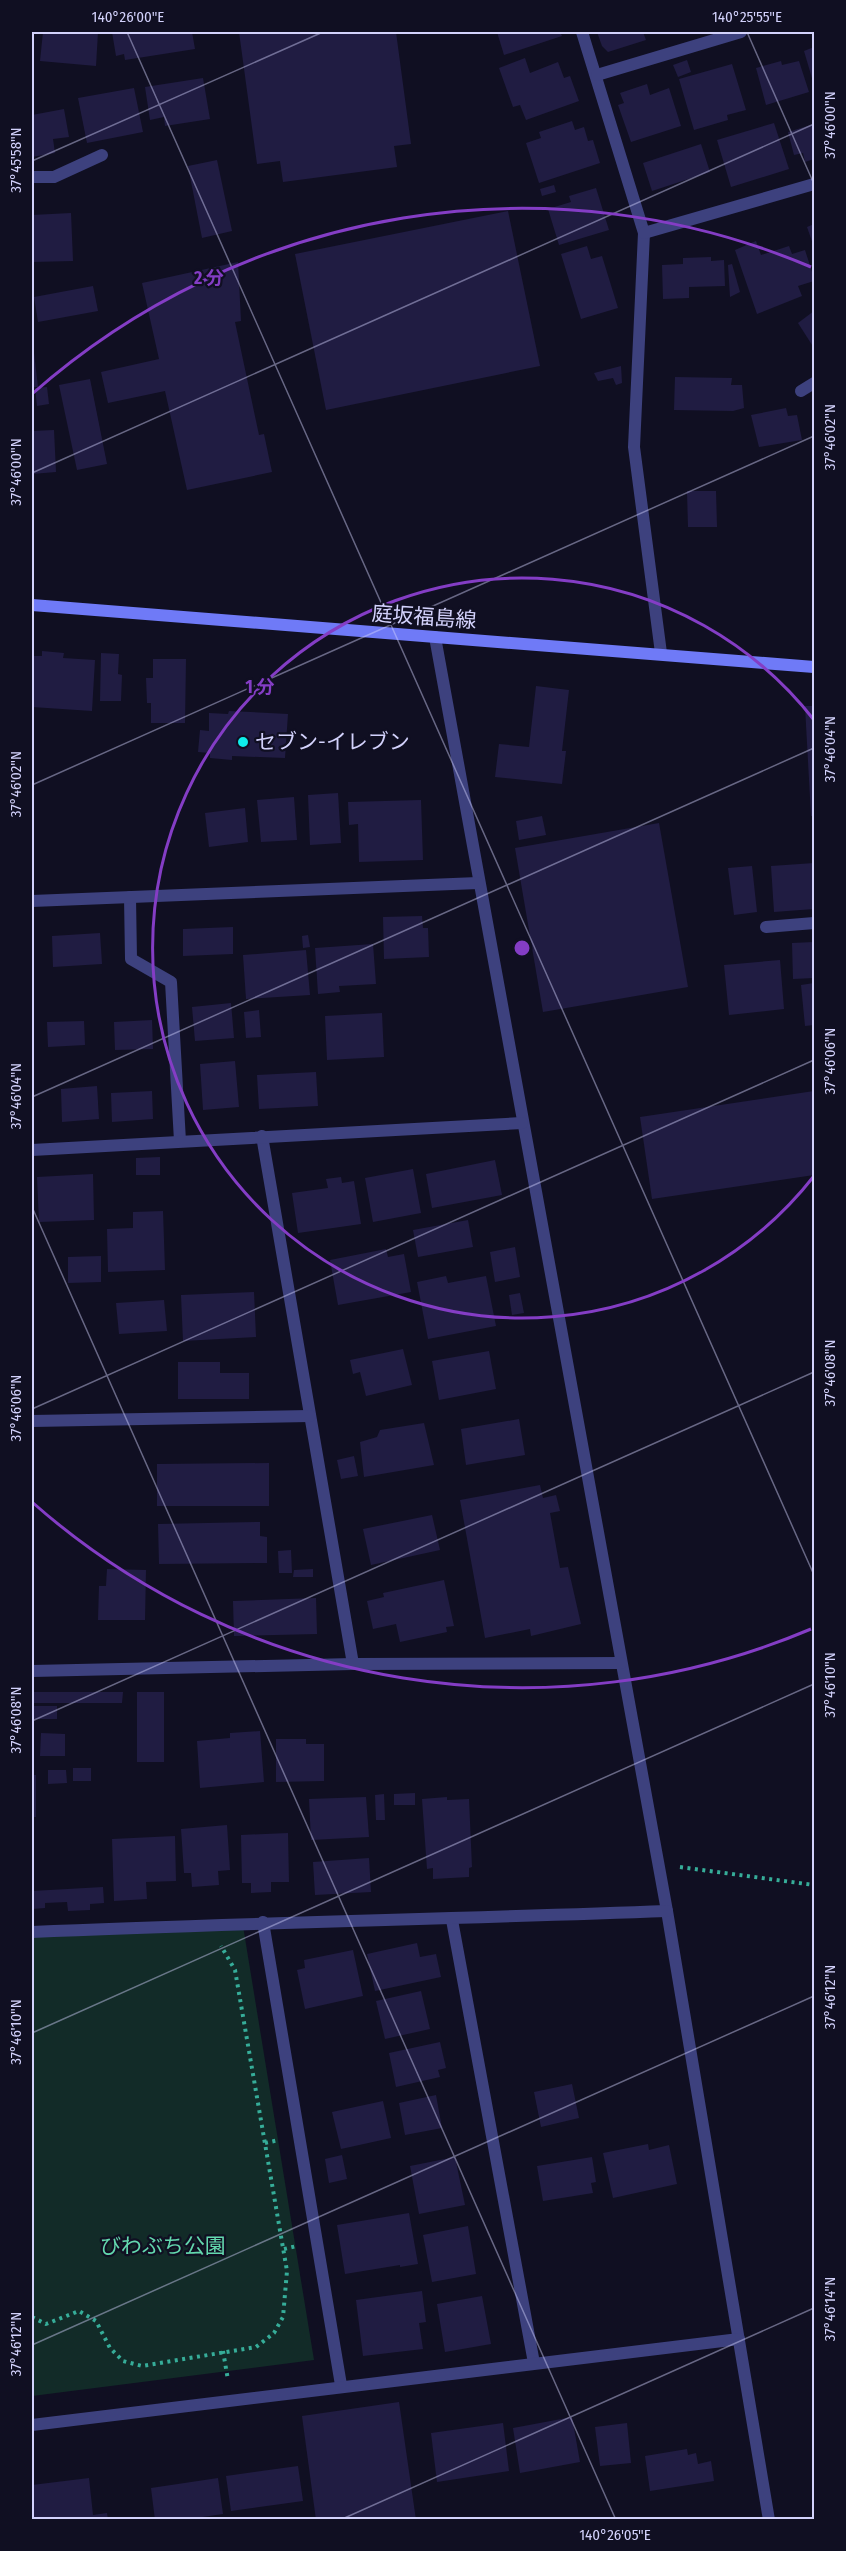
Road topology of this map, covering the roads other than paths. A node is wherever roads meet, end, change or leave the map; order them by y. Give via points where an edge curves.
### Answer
1 (582, 32) edge
2 (741, 32) edge
3 (597, 75) junction
4 (102, 155) dead end
5 (32, 177) edge
6 (814, 184) edge
7 (644, 233) junction
8 (814, 383) edge
9 (801, 391) dead end
10 (32, 605) edge
11 (435, 637) junction
12 (661, 653) junction
13 (814, 667) edge
14 (478, 883) junction
15 (130, 897) junction
16 (32, 901) edge
17 (814, 923) edge
18 (766, 927) dead end
19 (522, 1123) junction
20 (262, 1136) junction
21 (180, 1141) junction
22 (32, 1150) edge
23 (310, 1416) junction
24 (32, 1421) edge
25 (621, 1663) junction
26 (353, 1664) junction
27 (32, 1671) edge
28 (667, 1911) junction
29 (452, 1920) junction
30 (263, 1922) junction
31 (32, 1932) edge
32 (739, 2339) junction
33 (534, 2363) junction
34 (341, 2385) junction
35 (32, 2425) edge
36 (769, 2520) edge

1 - 3 street
2 - 3 street
3 - 7 street
4 - 5 street via 54,177
6 - 7 street
7 - 12 street via 634,447
8 - 9 street
10 - 11 main road, 庭坂福島線
11 - 12 main road, 庭坂福島線
11 - 14 street
12 - 13 main road, 庭坂福島線
14 - 15 street
14 - 19 street
15 - 16 street
15 - 21 street via 131,959 171,982
17 - 18 street
19 - 20 street
19 - 25 street
20 - 21 street
20 - 23 street
21 - 22 street
23 - 24 street
23 - 26 street
25 - 26 street
25 - 28 street
26 - 27 street
28 - 29 street
28 - 32 street
29 - 30 street
29 - 33 street
30 - 31 street
30 - 34 street
32 - 33 street
32 - 36 street
33 - 34 street
34 - 35 street

